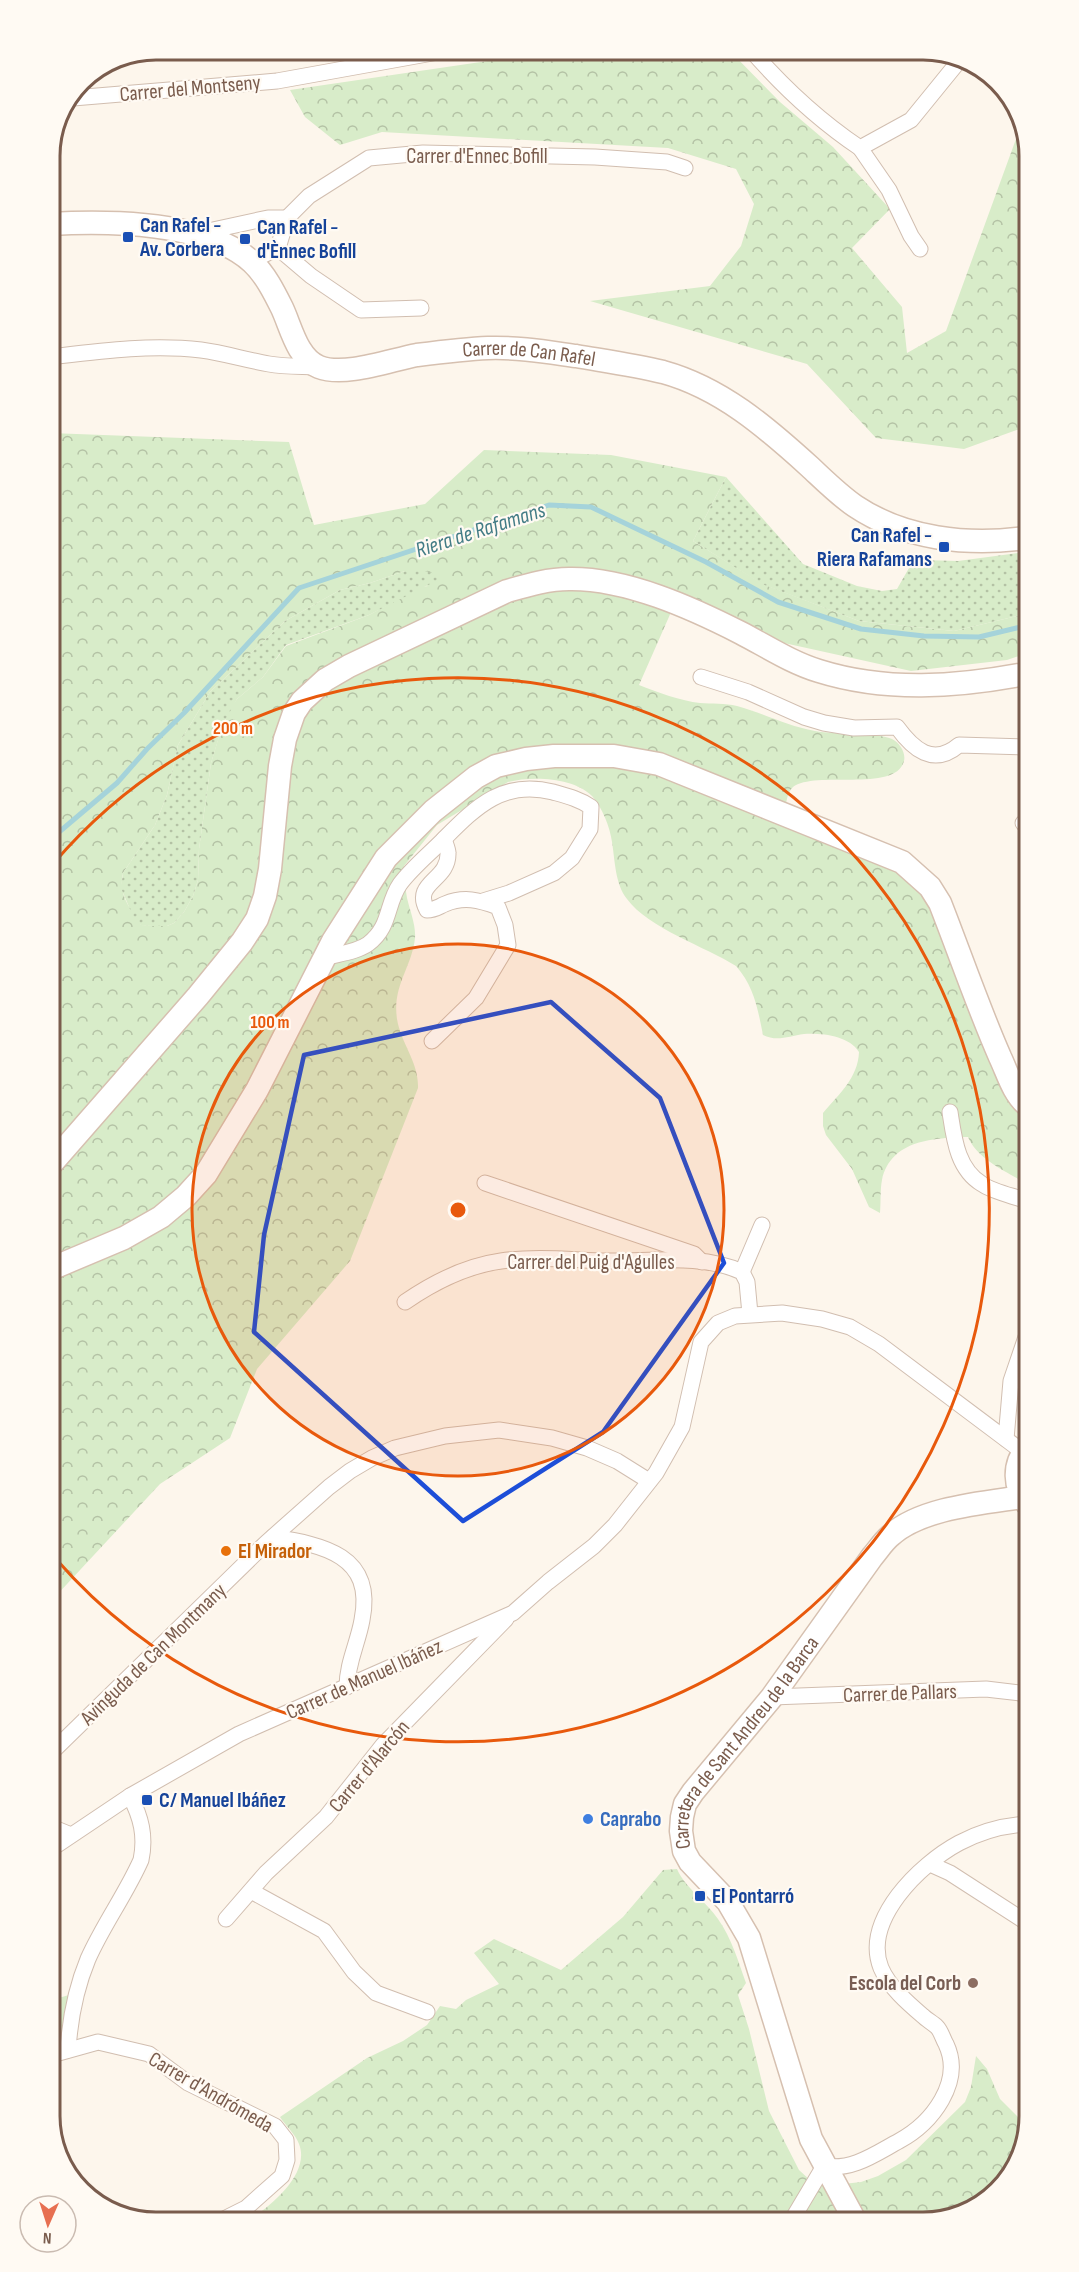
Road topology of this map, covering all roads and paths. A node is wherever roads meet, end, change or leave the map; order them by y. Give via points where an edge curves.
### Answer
1 (394, 60) edge
2 (761, 60) edge
3 (955, 66) edge
4 (80, 97) edge
5 (860, 148) junction
6 (685, 168) dead end
7 (287, 218) junction
8 (60, 224) edge
9 (195, 234) junction
10 (278, 248) junction
11 (920, 249) dead end
12 (251, 261) junction
13 (421, 308) dead end
14 (60, 356) edge
15 (319, 367) junction
16 (1019, 538) edge
17 (1019, 675) edge
18 (702, 677) dead end
19 (1019, 747) edge
20 (444, 839) junction
21 (483, 901) junction
22 (324, 958) junction
23 (432, 1041) dead end
24 (1019, 1097) edge
25 (950, 1112) dead end
26 (60, 1153) edge
27 (485, 1183) dead end
28 (1019, 1198) edge
29 (762, 1225) dead end
30 (702, 1262) junction
31 (60, 1265) edge
32 (742, 1272) junction
33 (405, 1302) dead end
34 (750, 1314) junction
35 (1019, 1358) edge
36 (1019, 1446) edge
37 (649, 1481) junction
38 (1019, 1490) edge
39 (1019, 1502) edge
40 (273, 1537) junction
41 (513, 1613) junction
42 (347, 1687) junction
43 (1019, 1693) edge
44 (772, 1697) junction
45 (60, 1744) edge
46 (130, 1796) junction
47 (1019, 1825) edge
48 (60, 1830) edge
49 (71, 1835) junction
50 (60, 1843) edge
51 (930, 1864) junction
52 (251, 1891) junction
53 (1019, 1918) edge
54 (226, 1919) dead end
55 (427, 2012) dead end
56 (62, 2052) edge
57 (824, 2166) junction
58 (238, 2212) edge
59 (797, 2212) edge
60 (850, 2212) edge

1 - 4 street, Carrer del Montseny via 277,81
2 - 5 street via 797,98
3 - 5 street via 911,120
5 - 11 street via 889,190
6 - 7 street, Carrer d'Ennec Bofill via 667,162 595,157 423,153 369,159 309,196
7 - 9 street via 268,218
7 - 10 street, Carrer d'Ennec Bofill
8 - 9 street via 114,223
9 - 12 street
10 - 12 street
10 - 13 street via 361,310
12 - 15 street via 271,286 305,356
14 - 15 street via 157,348 201,350 270,364
15 - 16 street, Carrer de Can Rafel via 340,370 492,348 536,350 664,372 741,409 854,506 892,526 945,538
17 - 26 street via 932,686 867,681 819,671 682,606 631,589 570,579 507,591 349,666 311,691 288,726 270,869 258,919 198,996
18 - 19 street via 825,723 854,728 897,727 914,748 934,755 959,745
20 - 21 street via 448,854 445,867 423,892 422,902 427,910 466,898
20 - 21 street via 484,802 515,790 543,790 591,807 590,830 572,858 554,873
20 - 22 street via 399,886 384,928 367,945
21 - 23 street via 498,907 508,945 476,998
22 - 24 street via 386,858 433,811 486,771 512,761 554,756 614,756 659,764 903,861 930,887 940,903
22 - 31 street via 257,1090 199,1181 161,1217
25 - 28 street via 954,1143 964,1166 982,1185
27 - 30 street via 694,1254
29 - 32 street
30 - 32 street, Carrer del Puig d'Agulles
30 - 33 street, Carrer del Puig d'Agulles via 537,1257 499,1261 455,1273
32 - 34 street via 747,1282
34 - 36 street via 822,1318 850,1327
34 - 37 street via 718,1323 701,1342 682,1426
35 - 36 street via 1011,1381
36 - 38 street
37 - 40 street, Avinguda de Can Montmany via 617,1461 552,1438 499,1430 466,1432 395,1448 372,1458 343,1476
37 - 41 street, Carrer de Manuel Ibáñez via 594,1546
39 - 44 street, Carretera de Sant Andreu de la Barca via 940,1512 889,1536
40 - 42 street via 331,1551 352,1565 363,1583 362,1619
40 - 45 street, Avinguda de Can Montmany
41 - 42 street, Carrer de Manuel Ibáñez
41 - 52 street, Carrer d'Alarcón via 383,1745 326,1817
42 - 46 street, Carrer de Manuel Ibáñez via 240,1734
43 - 44 street, Carrer de Pallars via 986,1689
44 - 57 street, Carretera de Sant Andreu de la Barca via 685,1804 682,1843 690,1862 728,1902 749,1938 811,2139
46 - 49 street, Carrer de Manuel Ibáñez
46 - 56 street via 140,1816 141,1860 89,1958 77,1988
47 - 51 street via 977,1835
48 - 49 street
49 - 50 street, Carrer de Manuel Ibáñez
51 - 53 street
51 - 57 street via 892,1904 879,1931 876,1950 890,1982 938,2028 949,2051 951,2074 947,2090 941,2103 905,2137 850,2166
52 - 54 street, Carrer d'Alarcón
52 - 55 street via 324,1931 354,1972 376,1993
56 - 58 street, Carrer d'Andrómeda via 98,2042 149,2054 188,2083 275,2126 286,2140 287,2160 282,2176
57 - 59 street
57 - 60 street, Carretera de Sant Andreu de la Barca

